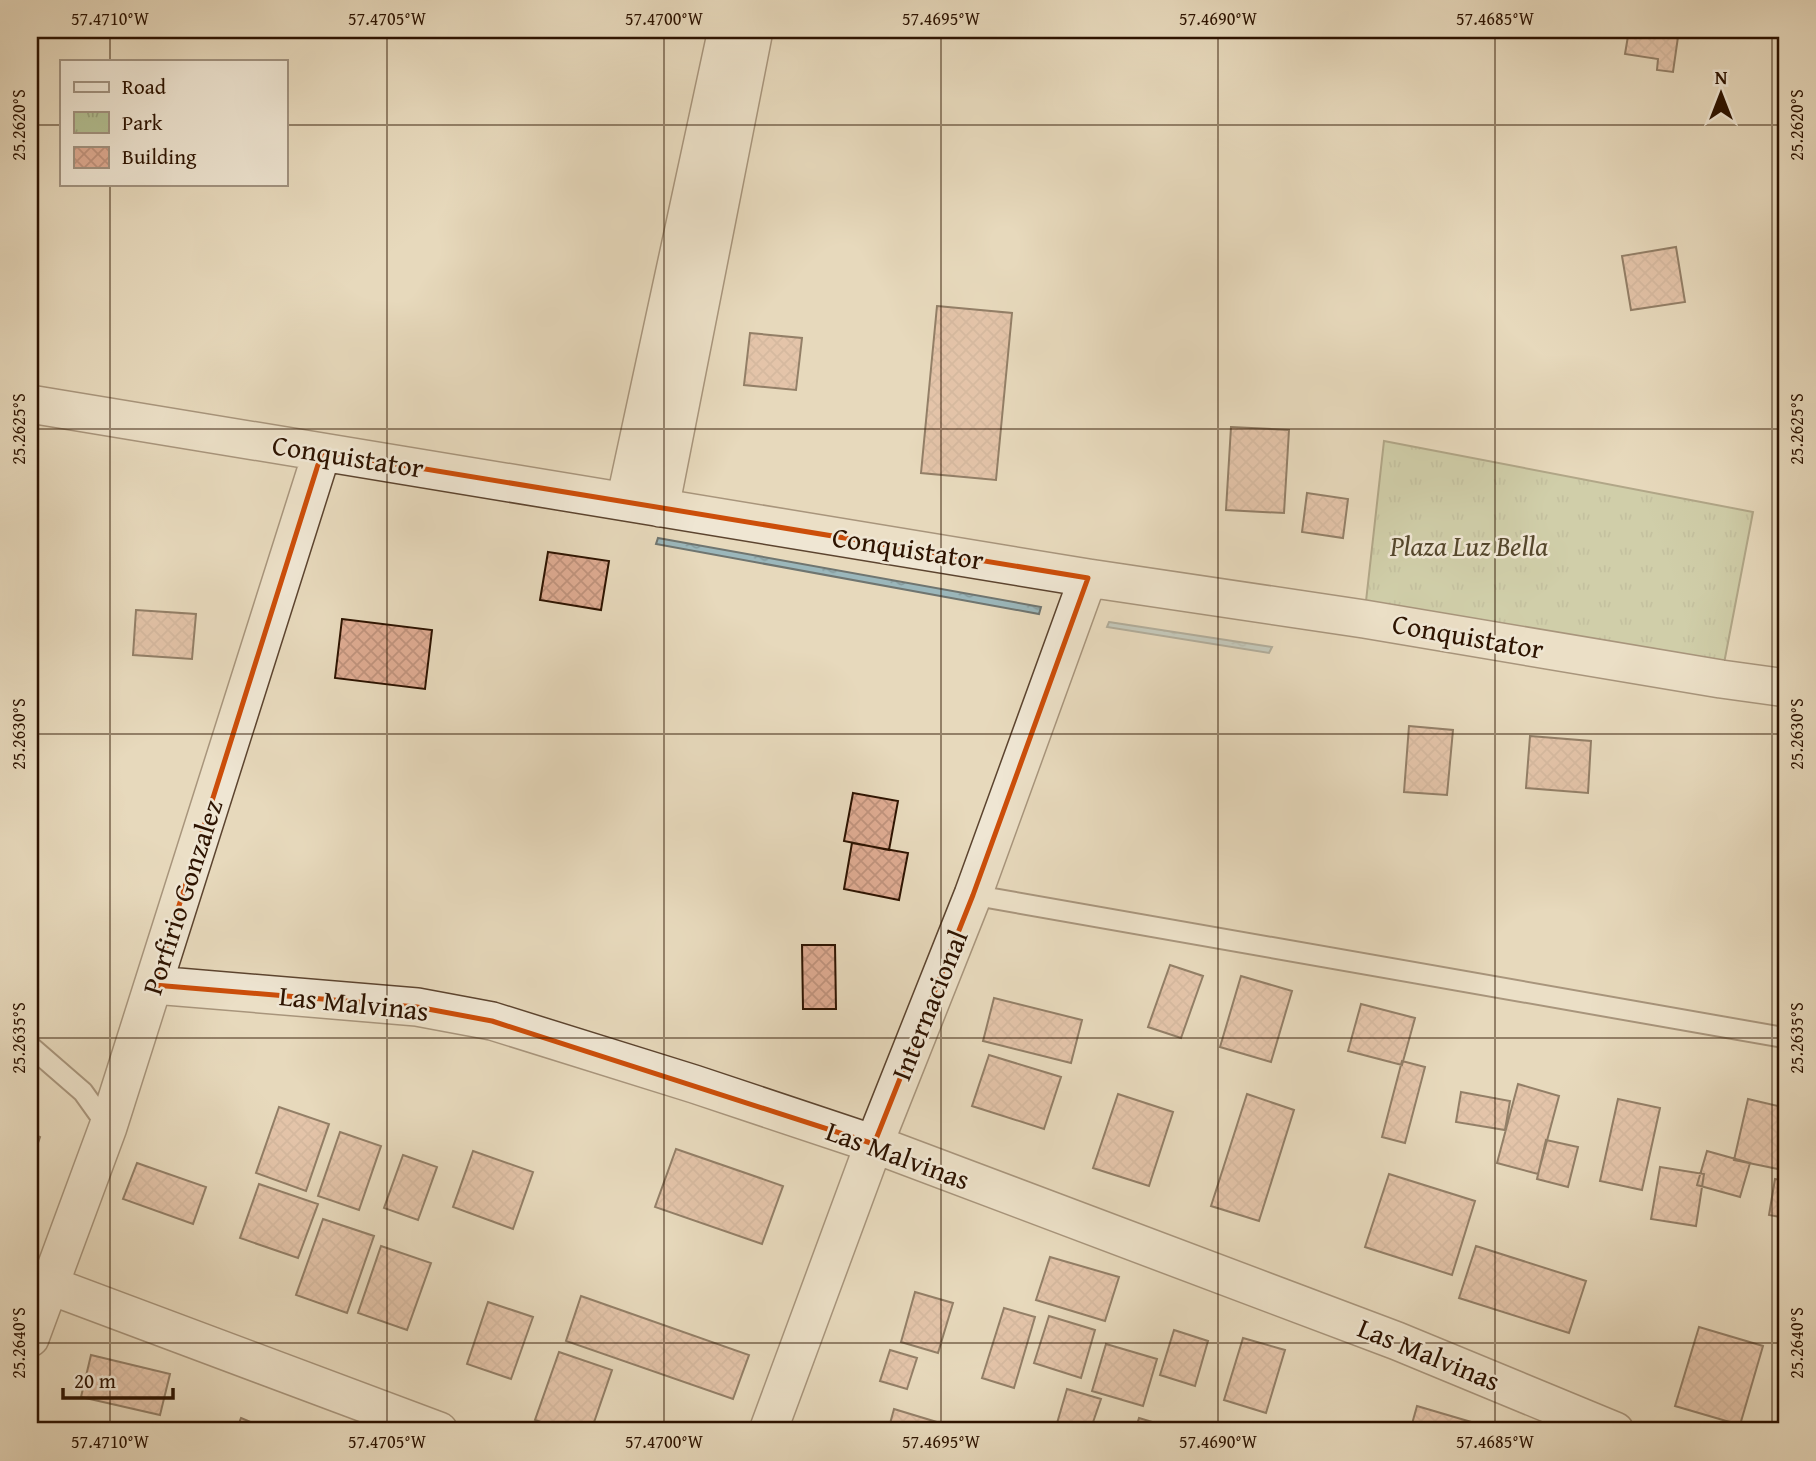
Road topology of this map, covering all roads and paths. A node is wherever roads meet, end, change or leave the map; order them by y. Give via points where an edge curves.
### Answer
1 (727, 30) edge
2 (754, 30) edge
3 (30, 404) edge
4 (322, 452) junction
5 (643, 505) junction
6 (1088, 578) junction
7 (1786, 688) edge
8 (973, 895) junction
9 (154, 985) junction
10 (1786, 1038) edge
11 (30, 1046) edge
12 (108, 1127) junction
13 (874, 1144) junction
14 (39, 1282) edge
15 (30, 1338) edge
16 (439, 1431) edge
17 (768, 1431) edge
18 (1615, 1431) edge

1 - 5 street
2 - 5 street
3 - 4 street, Conquistator
4 - 5 street, Conquistator
4 - 9 street, Porfirio Gonzalez
5 - 6 street, Conquistator
6 - 7 street, Conquistator
6 - 8 street, Internacional
8 - 10 lane
8 - 13 street, Internacional
9 - 12 street, Porfirio Gonzalez
9 - 13 street, Las Malvinas via 417,1007 492,1021
11 - 12 lane via 83,1092
12 - 14 street, Porfirio Gonzalez
13 - 17 street, Internacional
13 - 18 street, Las Malvinas via 1398,1341
14 - 15 street, Porfirio Gonzalez
14 - 16 street

